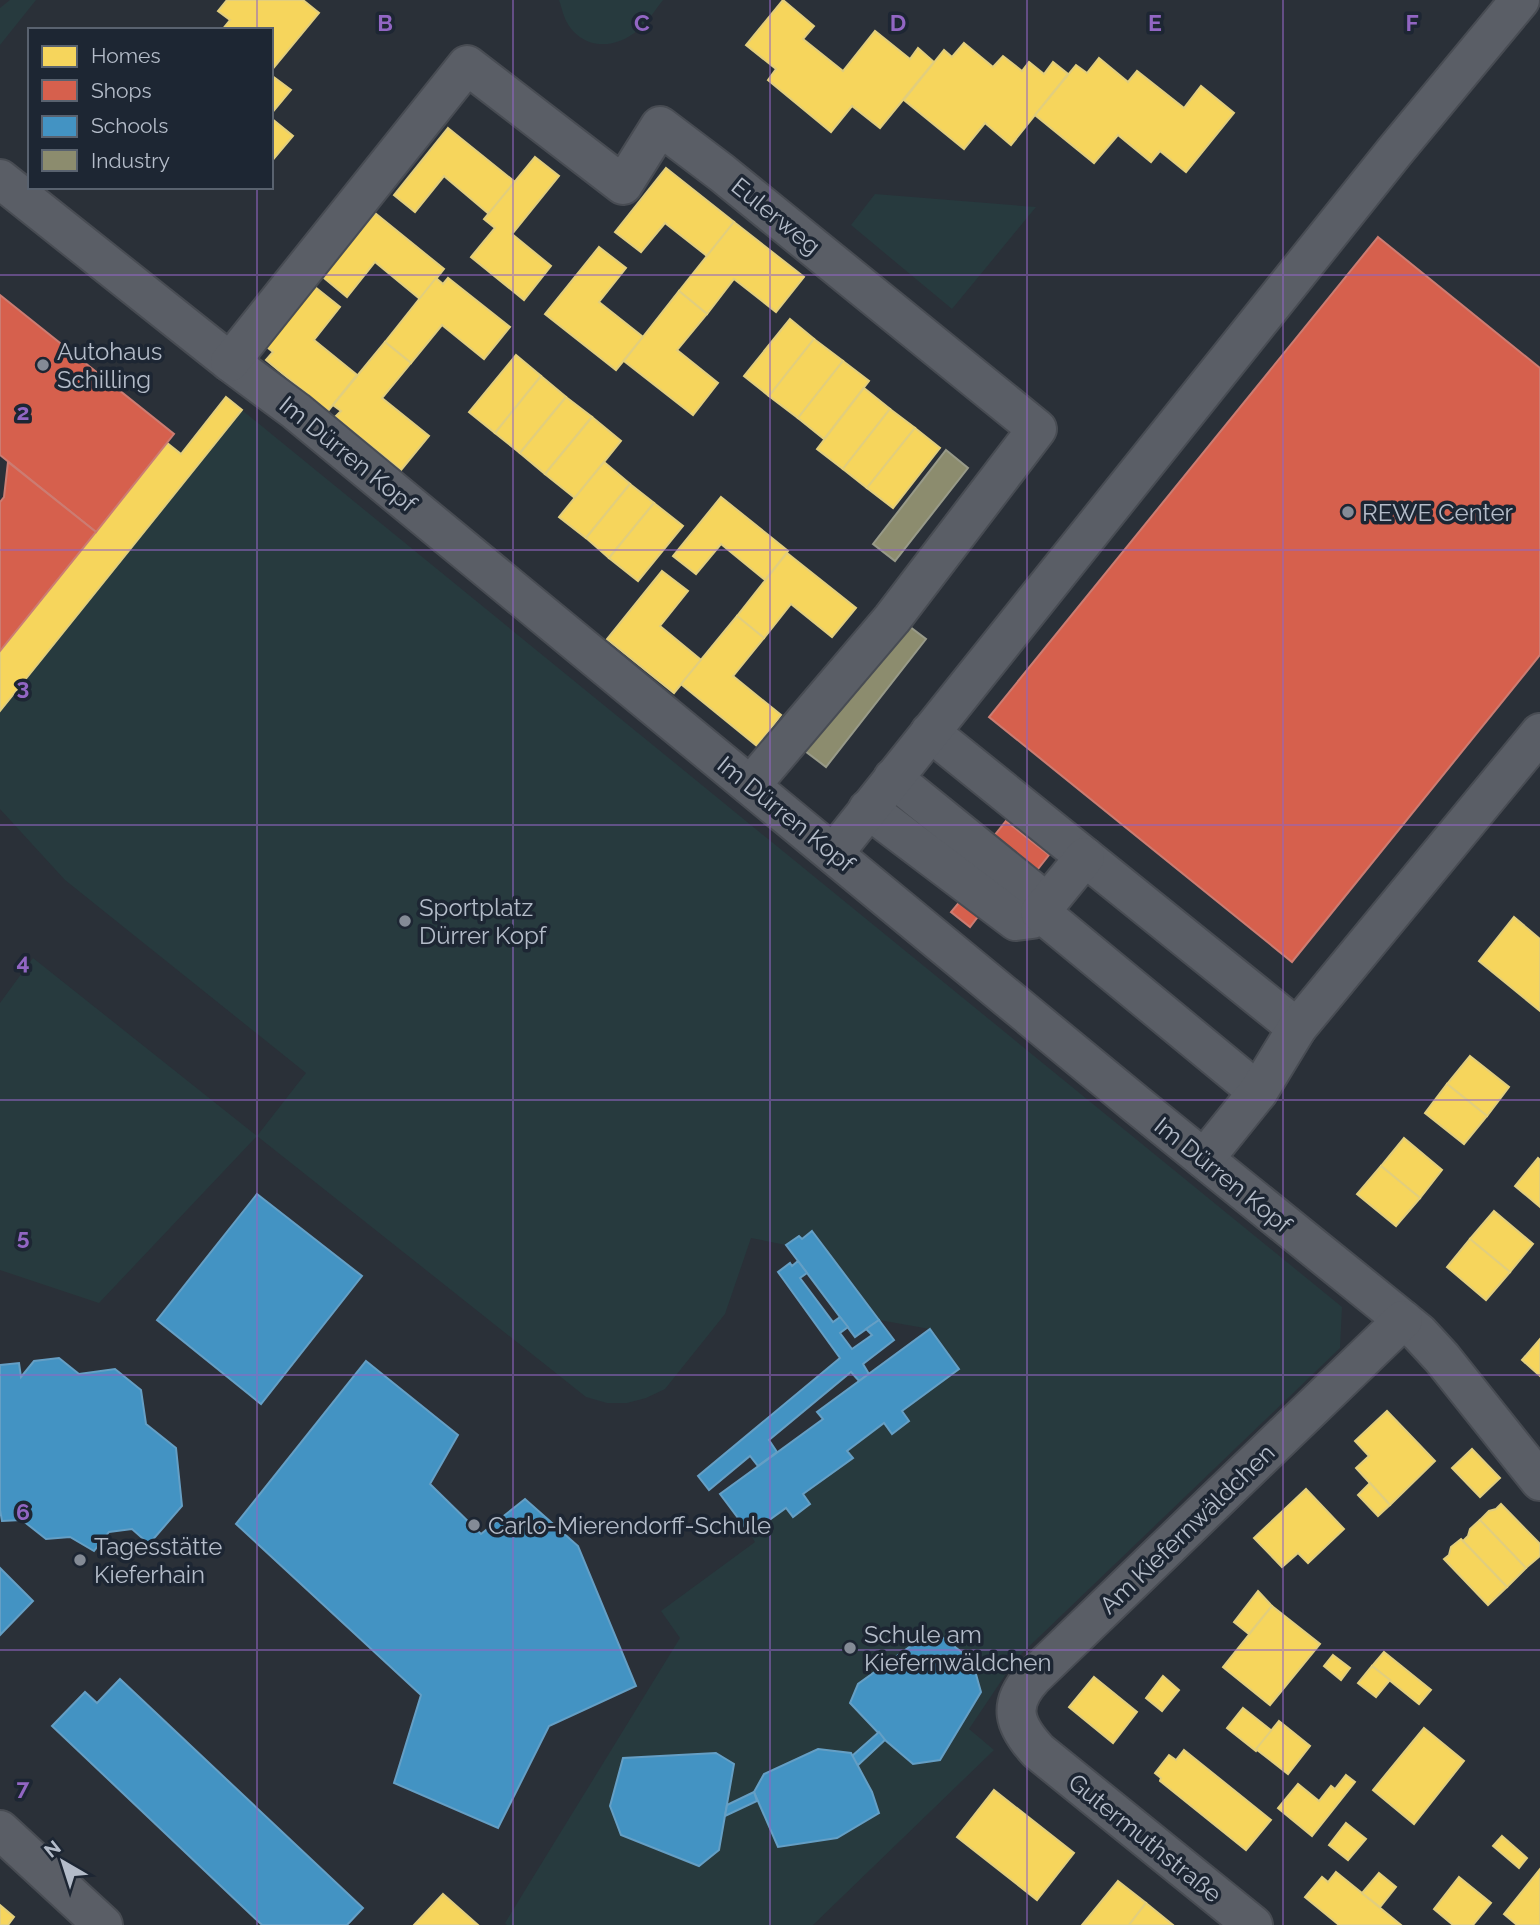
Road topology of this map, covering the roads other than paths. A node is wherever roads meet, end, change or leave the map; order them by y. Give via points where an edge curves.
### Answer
1 (1520, 0) edge
2 (0, 179) edge
3 (230, 362) junction
4 (1540, 733) edge
5 (896, 774) junction
6 (751, 785) junction
7 (834, 853) junction
8 (1063, 884) junction
9 (1297, 1027) junction
10 (1258, 1092) junction
11 (1204, 1158) junction
12 (1403, 1320) junction
13 (1540, 1481) edge
14 (1038, 1751) joint
15 (0, 1830) edge
16 (103, 1925) edge
17 (1252, 1925) edge

1 - 5 street
2 - 3 street, Im Dürren Kopf
3 - 6 street, Im Dürren Kopf via 296,411
3 - 6 street, Eulerweg via 467,65 623,185 660,126 743,190 1037,429 892,620
4 - 9 street
5 - 7 street
5 - 8 street
5 - 8 street via 1036,894
6 - 7 street, Im Dürren Kopf
7 - 11 street, Im Dürren Kopf
8 - 9 street
8 - 10 street
9 - 10 street
10 - 11 street
11 - 12 street, Im Dürren Kopf
12 - 13 street, Im Dürren Kopf via 1442,1358
12 - 14 street, Am Kiefernwäldchen via 1027,1684 1017,1700 1017,1718 1023,1734
14 - 17 street, Gutermuthstraße
15 - 16 street

